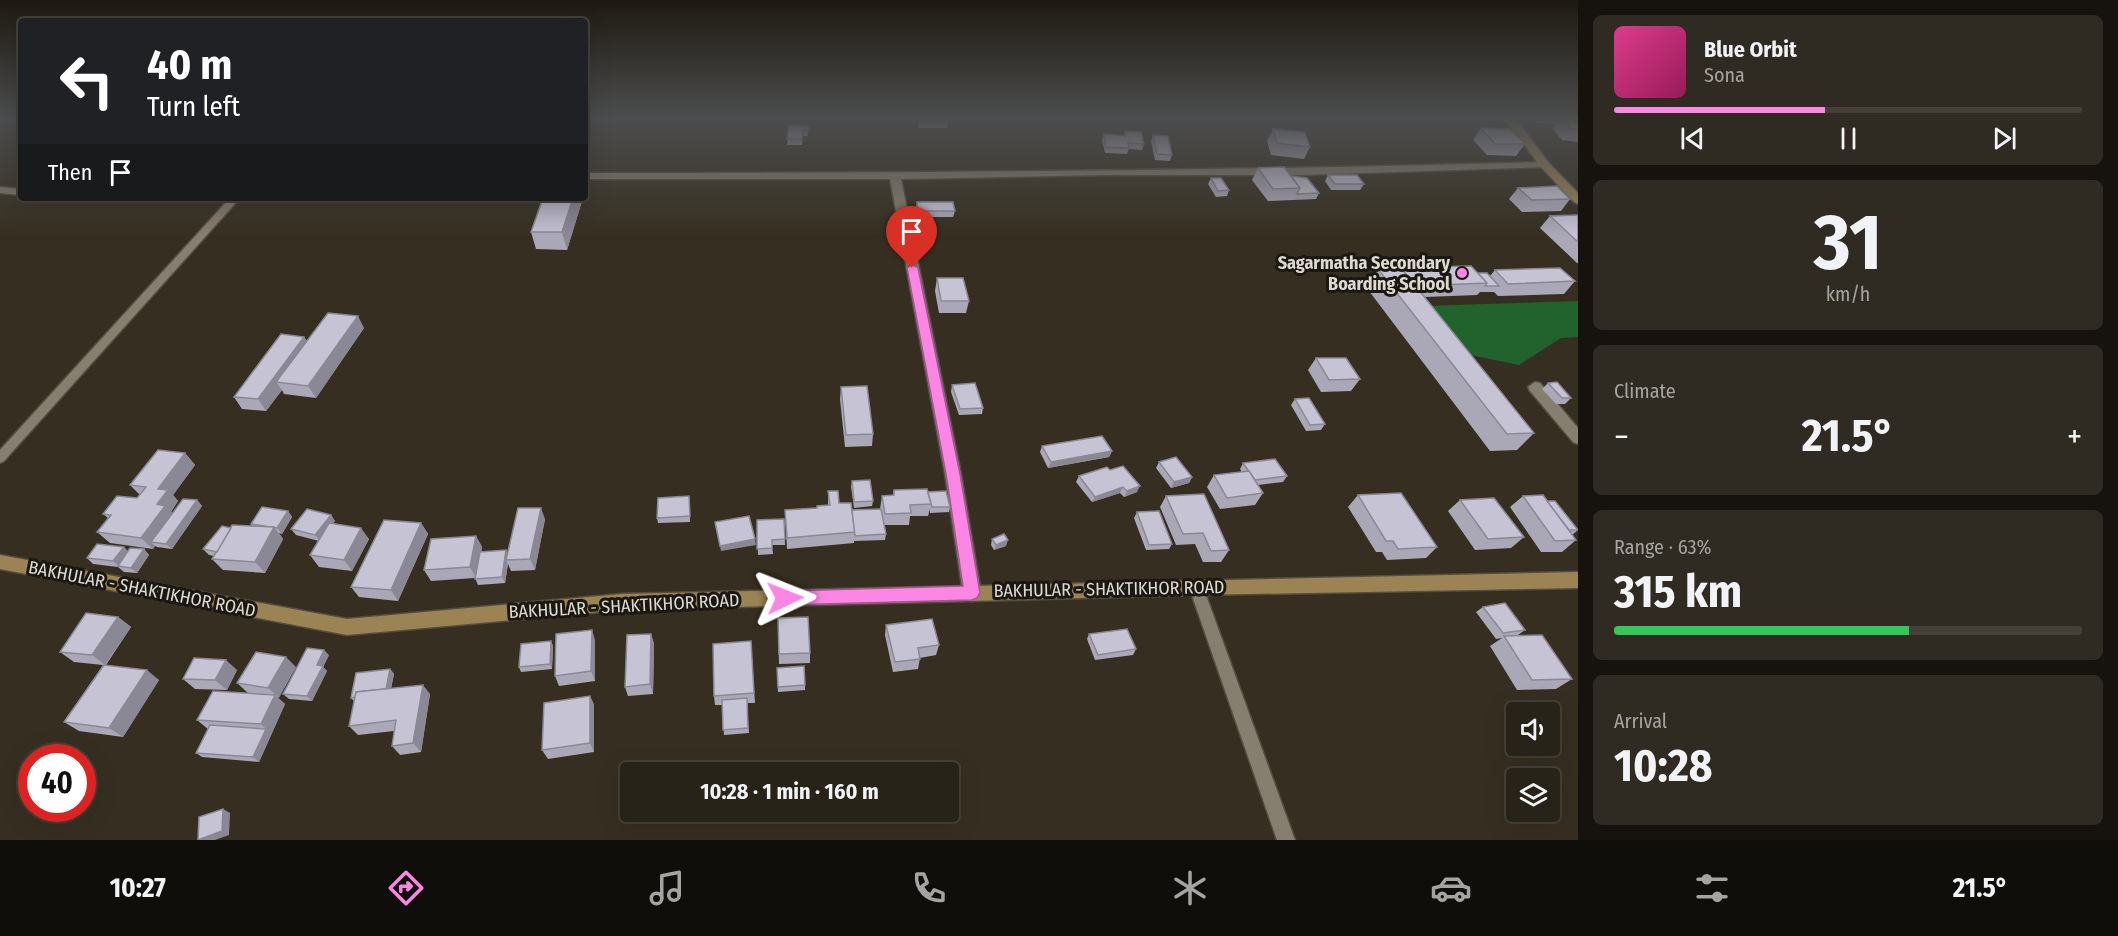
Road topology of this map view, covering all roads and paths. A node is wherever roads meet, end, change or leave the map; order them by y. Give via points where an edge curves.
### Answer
1 (1539, 157) edge
2 (1545, 165) junction
3 (588, 176) edge
4 (895, 176) junction
5 (0, 190) edge
6 (18, 192) edge
7 (1578, 200) edge
8 (232, 201) edge
9 (1535, 387) dead end
10 (1578, 438) edge
11 (0, 458) edge
12 (0, 562) edge
13 (1578, 580) edge
14 (1196, 587) junction
15 (972, 593) junction
16 (1286, 840) edge

1 - 2 street
2 - 4 street
2 - 7 street
3 - 4 street
4 - 15 street
5 - 6 street
8 - 11 lane
9 - 10 street
12 - 15 street, BAKHULAR - SHAKTIKHOR ROAD via 347,627 622,603
13 - 14 street, BAKHULAR - SHAKTIKHOR ROAD
14 - 15 street, BAKHULAR - SHAKTIKHOR ROAD
14 - 16 lane

